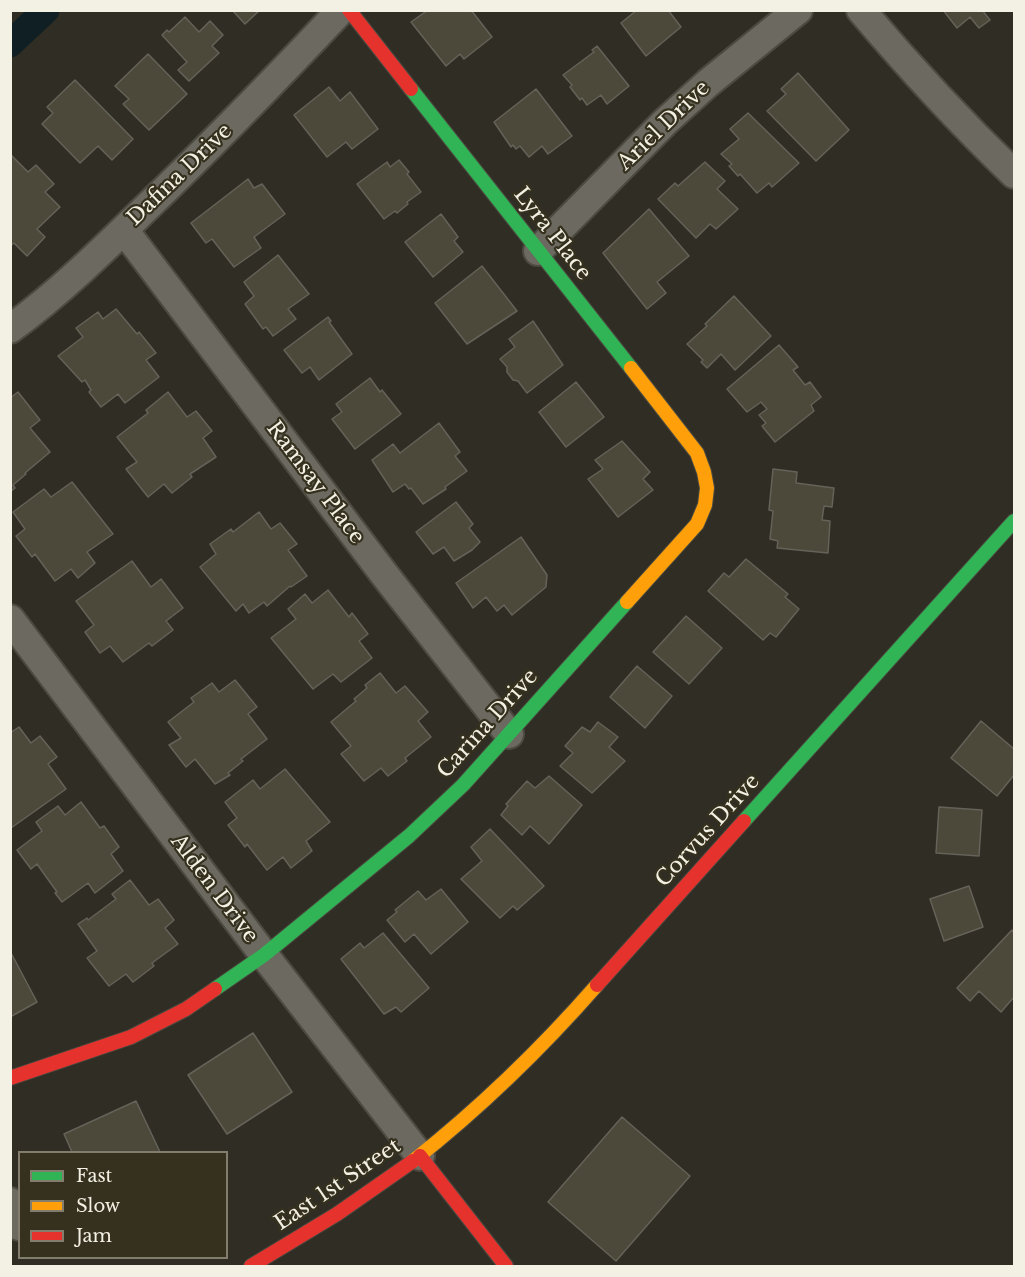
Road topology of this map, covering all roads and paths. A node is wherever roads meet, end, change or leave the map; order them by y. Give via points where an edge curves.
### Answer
1 (341, 10) edge
2 (349, 10) edge
3 (798, 10) edge
4 (861, 10) edge
5 (1014, 174) edge
6 (124, 230) junction
7 (538, 251) junction
8 (10, 329) edge
9 (708, 491) joint
10 (1014, 521) edge
11 (10, 619) edge
12 (509, 734) junction
13 (264, 955) junction
14 (10, 1078) edge
15 (420, 1156) junction
16 (10, 1202) edge
17 (18, 1223) edge
18 (251, 1266) edge
19 (506, 1266) edge

1 - 6 street, Dafina Drive via 219,139
2 - 7 street, Lyra Place
3 - 7 street, Ariel Drive via 665,122
4 - 5 street via 913,72
6 - 8 street, Dafina Drive via 71,280
6 - 12 street, Ramsay Place
7 - 9 street, Lyra Place via 697,453
9 - 12 street, Carina Drive via 697,524
10 - 15 street, Corvus Drive via 552,1036 488,1099
11 - 13 street, Alden Drive
12 - 13 street, Carina Drive via 409,837
13 - 14 street, Carina Drive via 186,1009 131,1037
13 - 15 street, Alden Drive
15 - 18 street, East 1st Street via 313,1231
15 - 19 street, East 1st Street
16 - 17 street

